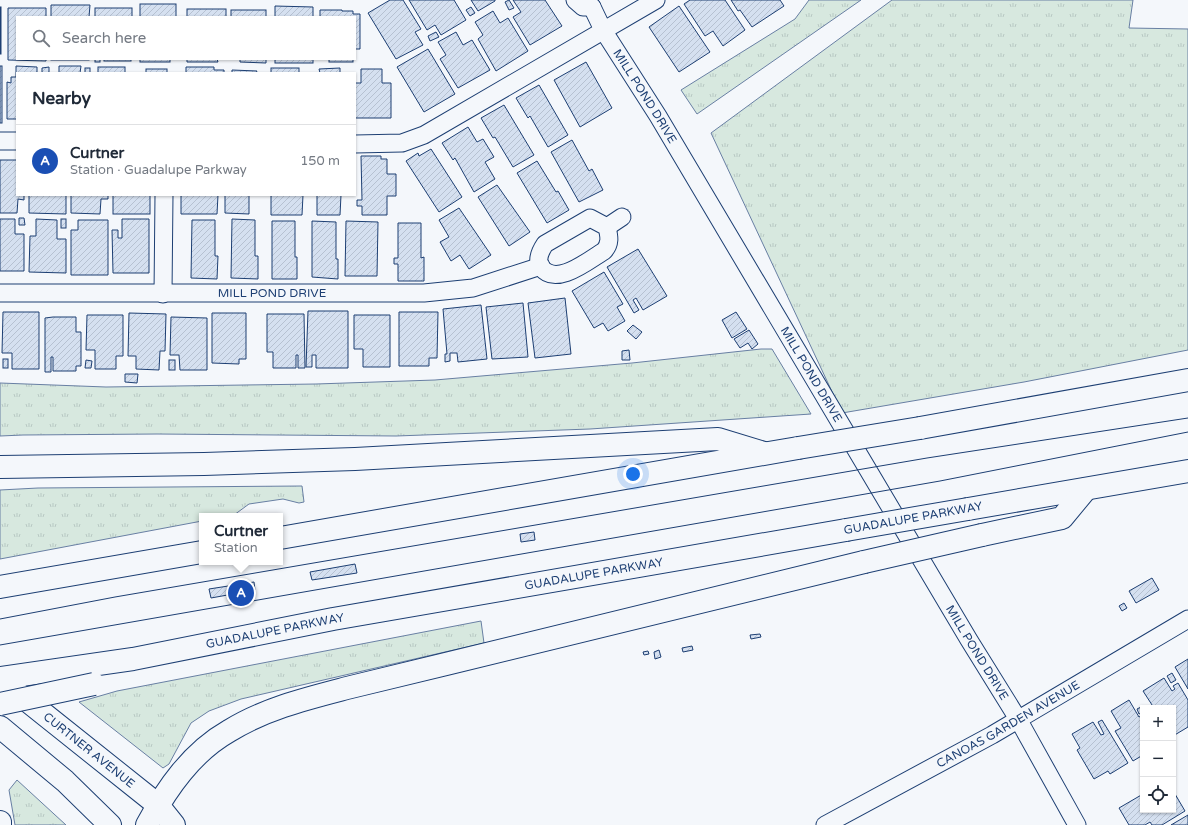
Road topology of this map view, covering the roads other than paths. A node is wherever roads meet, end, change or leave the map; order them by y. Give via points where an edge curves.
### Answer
1 (575, 0) edge
2 (656, 0) edge
3 (594, 4) edge
4 (603, 30) junction
5 (0, 141) edge
6 (16, 141) edge
7 (356, 144) edge
8 (164, 196) edge
9 (622, 217) dead end
10 (607, 227) junction
11 (541, 266) junction
12 (0, 293) edge
13 (163, 294) junction
14 (1188, 380) edge
15 (764, 453) junction
16 (0, 466) edge
17 (1188, 471) edge
18 (1086, 489) junction
19 (283, 537) edge
20 (199, 553) edge
21 (0, 587) edge
22 (1188, 619) edge
23 (133, 659) junction
24 (0, 679) edge
25 (0, 704) edge
26 (1018, 719) junction
27 (0, 727) edge
28 (158, 805) junction
29 (110, 825) edge
30 (148, 825) edge
31 (174, 825) edge
32 (825, 825) edge
33 (1077, 825) edge

1 - 3 street, MILL POND DRIVE via 583,7
2 - 4 street
3 - 4 street, MILL POND DRIVE
4 - 7 street via 424,135 402,143
4 - 26 street, MILL POND DRIVE via 658,116
5 - 6 street
8 - 13 street
9 - 10 street
10 - 11 street via 590,218 582,221 545,244 539,259
10 - 11 street via 608,246 604,251 563,275 554,275
11 - 13 street, MILL POND DRIVE via 473,288 424,293
12 - 13 street, MILL POND DRIVE
14 - 15 main road, bridge
15 - 16 main road via 718,439 279,462
15 - 19 main road
17 - 18 main road, GUADALUPE PARKWAY
18 - 23 main road, GUADALUPE PARKWAY, bridge via 333,619
18 - 28 main road, bridge via 1062,518 864,562 560,635 280,706 228,731 207,746 190,762
20 - 21 main road
22 - 26 street, CANOAS GARDEN AVENUE
23 - 24 main road, GUADALUPE PARKWAY
23 - 25 main road, bridge via 94,684
24 - 28 main road, CURTNER AVENUE
26 - 32 street, CANOAS GARDEN AVENUE
26 - 33 street, MILL POND DRIVE
27 - 29 main road via 65,781
28 - 30 main road
28 - 31 main road, CURTNER AVENUE

